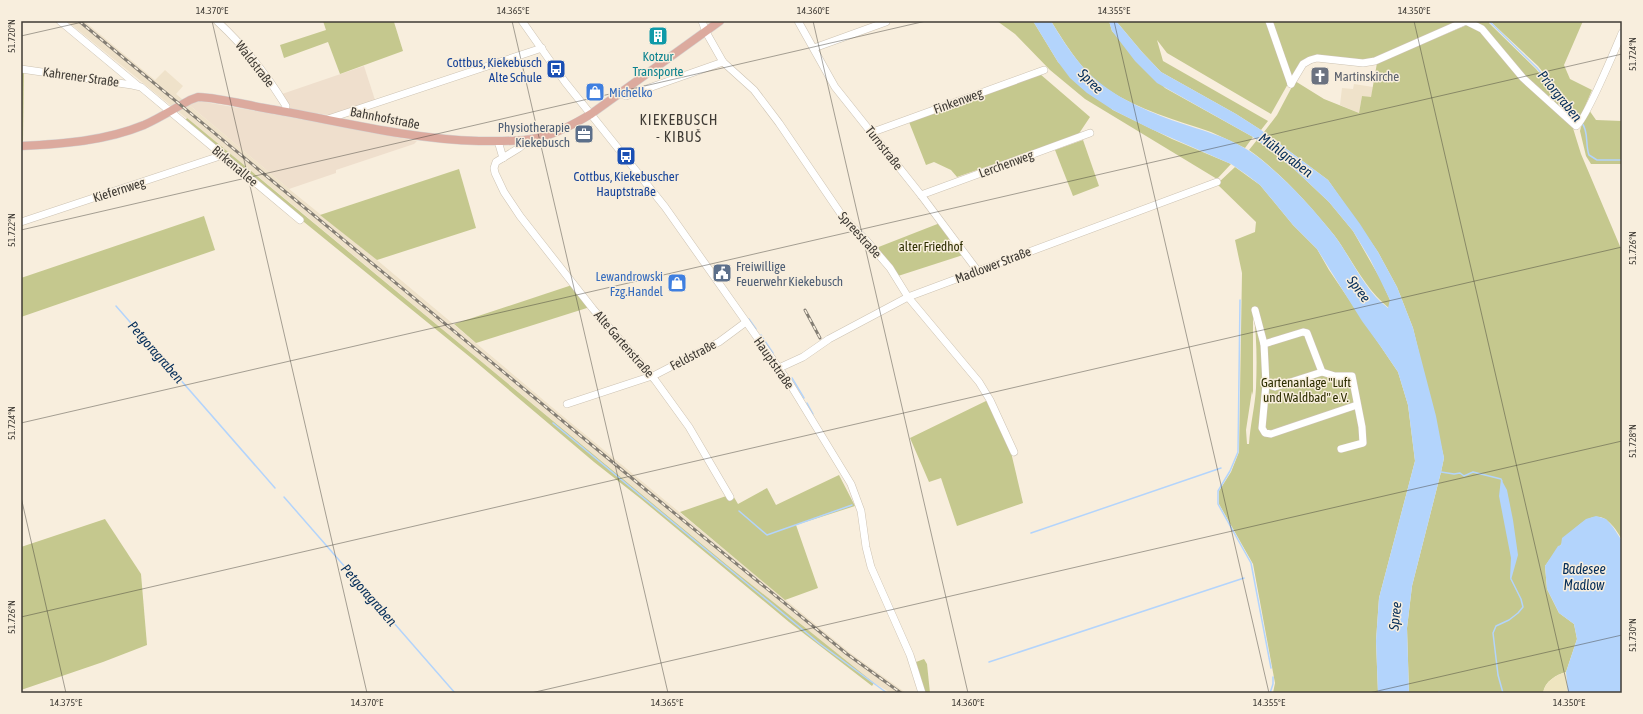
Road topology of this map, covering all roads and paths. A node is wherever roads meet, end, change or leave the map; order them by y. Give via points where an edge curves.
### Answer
1 (60, 21) edge
2 (217, 21) edge
3 (522, 21) edge
4 (702, 21) edge
5 (720, 21) edge
6 (798, 21) edge
7 (1269, 21) edge
8 (886, 22) dead end
9 (706, 32) junction
10 (1622, 33) edge
11 (542, 48) junction
12 (814, 48) junction
13 (723, 62) junction
14 (21, 68) edge
15 (1044, 70) dead end
16 (141, 88) junction
17 (620, 93) junction
18 (285, 111) junction
19 (170, 112) junction
20 (591, 114) junction
21 (328, 120) junction
22 (873, 132) junction
23 (1090, 133) dead end
24 (530, 139) junction
25 (498, 141) junction
26 (21, 146) edge
27 (217, 158) dead end
28 (503, 158) junction
29 (1217, 182) dead end
30 (921, 195) junction
31 (300, 220) dead end
32 (21, 222) edge
33 (977, 270) junction
34 (908, 297) junction
35 (1255, 310) dead end
36 (746, 322) junction
37 (1264, 344) junction
38 (779, 368) junction
39 (1322, 372) junction
40 (650, 376) junction
41 (1266, 384) junction
42 (567, 404) dead end
43 (1357, 405) junction
44 (1342, 449) dead end
45 (1014, 452) dead end
46 (730, 497) dead end
47 (922, 693) edge

1 - 16 street, Kahrener Straße
2 - 18 street, Waldstraße via 235,38 277,91 286,106
3 - 11 street
4 - 9 street, Spreestraße
5 - 9 main road, Bahnhofstraße
6 - 12 street, Turnstraße
7 - 10 street via 1291,84 1303,64 1310,60 1318,58 1363,63 1375,61 1466,21 1482,29 1523,78 1577,126
8 - 12 street
9 - 13 street, Spreestraße
9 - 17 main road, Bahnhofstraße
11 - 20 street, Hauptstraße
11 - 21 street
12 - 22 street, Turnstraße via 835,87
13 - 17 street via 626,96
13 - 34 street, Spreestraße via 754,90 843,217 890,268
14 - 16 street, Kahrener Straße
15 - 22 street, Finkenweg
16 - 19 street, Kahrener Straße
17 - 20 main road, Bahnhofstraße
18 - 19 main road, Bahnhofstraße via 198,97
18 - 21 main road, Bahnhofstraße
19 - 26 main road, Bahnhofstraße via 145,125 106,137
19 - 31 street, Birkenallee
20 - 24 main road, Bahnhofstraße via 558,132
20 - 36 street, Hauptstraße via 665,207
21 - 25 main road, Bahnhofstraße via 423,138
22 - 30 street, Turnstraße
23 - 30 street, Lerchenweg
24 - 25 main road, Bahnhofstraße
24 - 28 street, Alte Gartenstraße
25 - 28 street
27 - 32 street, Kiefernweg
28 - 40 street, Alte Gartenstraße via 496,162 495,173 517,212
29 - 33 street, Madlower Straße
30 - 33 street, Turnstraße
33 - 34 street, Madlower Straße
34 - 38 street, Madlower Straße
34 - 45 street, Spreestraße via 979,382
35 - 37 street
36 - 38 street, Hauptstraße
36 - 40 street, Feldstraße via 719,342
37 - 39 street via 1303,332 1307,334
37 - 41 street
38 - 47 street, Hauptstraße via 855,494 861,511 871,566 904,639
39 - 41 street via 1275,387
39 - 43 street via 1335,376 1352,376
40 - 42 street, Feldstraße
40 - 46 street, Alte Gartenstraße via 689,427
41 - 43 street via 1262,428 1265,433 1271,434
43 - 44 street via 1363,443

